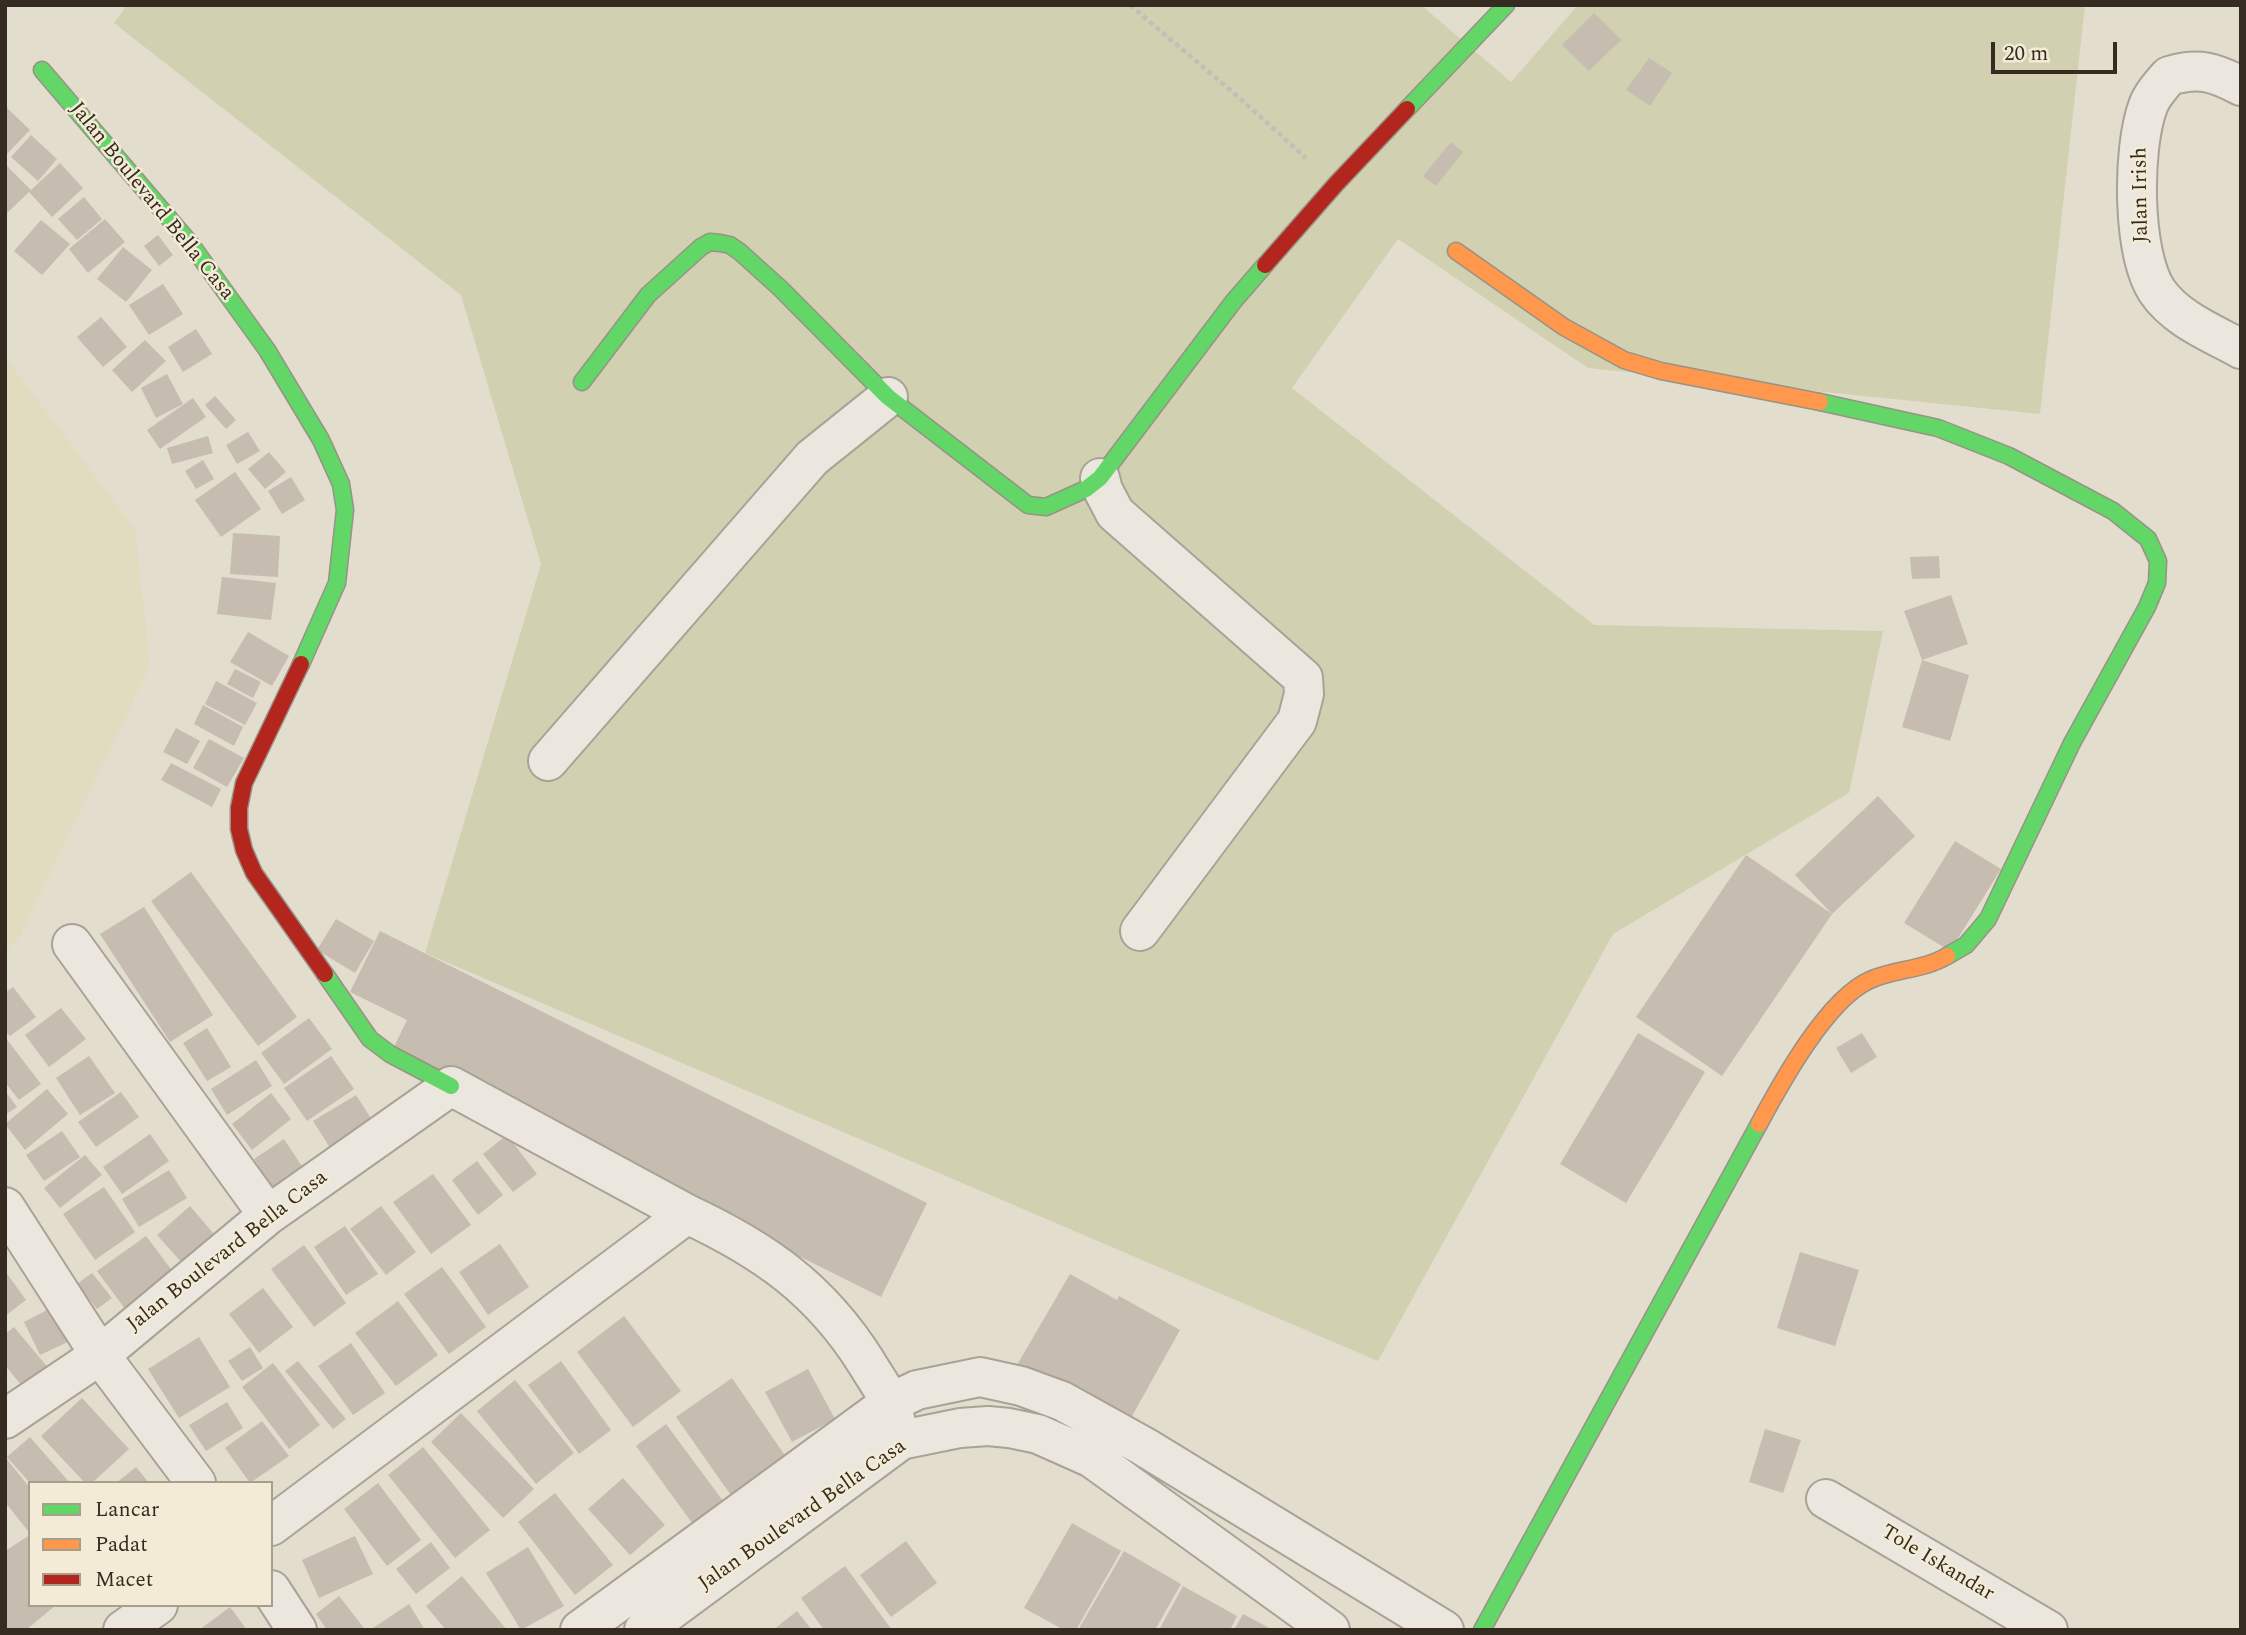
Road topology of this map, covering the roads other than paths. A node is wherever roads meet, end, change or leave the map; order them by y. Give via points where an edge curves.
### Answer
1 (1506, 5) edge
2 (42, 70) dead end
3 (2241, 86) edge
4 (1456, 251) dead end
5 (2241, 349) edge
6 (582, 382) dead end
7 (888, 397) junction
8 (1100, 478) junction
9 (548, 761) dead end
10 (1140, 931) dead end
11 (72, 944) dead end
12 (451, 1086) junction
13 (5, 1207) edge
14 (687, 1214) junction
15 (268, 1215) junction
16 (100, 1355) junction
17 (890, 1403) junction
18 (5, 1419) edge
19 (901, 1440) junction
20 (194, 1481) edge
21 (1826, 1499) dead end
22 (273, 1524) edge
23 (273, 1593) edge
24 (155, 1607) edge
25 (123, 1630) edge
26 (297, 1630) edge
27 (580, 1630) edge
28 (644, 1630) edge
29 (1331, 1630) edge
30 (1444, 1630) edge
31 (1482, 1630) edge
32 (2048, 1630) edge

1 - 8 street via 1335,184 1233,302
2 - 12 street, Jalan Boulevard Bella Casa via 190,243 267,350 321,440 341,484 345,531 337,583 244,783 237,827 254,873 370,1039
3 - 5 street, Jalan Irish via 2201,70 2169,76 2148,106 2138,155 2138,213 2145,269 2158,293 2184,318
4 - 31 street via 1564,327 1624,360 1938,428 2009,456 2113,511 2148,539 2158,561 2157,583 2147,607 2072,743 1988,919 1966,945 1941,960 1869,980 1844,998 1820,1026 1779,1087
6 - 7 street via 648,295 701,247 720,243 740,252 781,289
7 - 8 street via 1028,505 1046,507
7 - 9 street via 812,458
8 - 10 street via 1115,513 1303,678 1297,721
11 - 15 street
12 - 14 street, Jalan Boulevard Bella Casa
12 - 15 street, Jalan Boulevard Bella Casa
13 - 16 street
14 - 17 street, Jalan Boulevard Bella Casa via 761,1255 824,1305 846,1331
14 - 22 street
15 - 16 street, Jalan Boulevard Bella Casa
16 - 18 street, Jalan Boulevard Bella Casa
16 - 20 street
17 - 19 street
17 - 27 street, Jalan Boulevard Bella Casa
17 - 30 street, Jalan Boulevard Bella Casa via 918,1390 980,1377 1062,1402 1143,1446
19 - 28 street, Jalan Boulevard Bella Casa
19 - 29 street, Jalan Boulevard Bella Casa via 988,1426 1038,1434 1068,1447 1092,1458
21 - 32 street, Tole Iskandar
23 - 26 street
24 - 25 street

